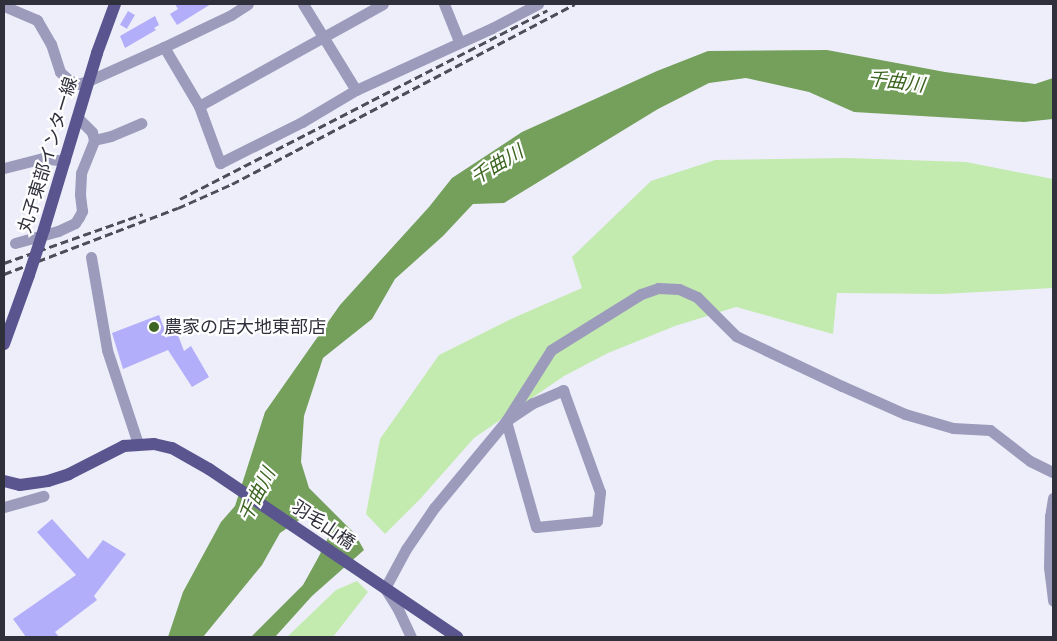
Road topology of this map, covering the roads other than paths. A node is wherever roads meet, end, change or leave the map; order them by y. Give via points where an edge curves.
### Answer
1 (115, 4) edge
2 (226, 4) edge
3 (248, 4) edge
4 (302, 4) edge
5 (383, 4) edge
6 (444, 4) edge
7 (538, 4) edge
8 (4, 6) edge
9 (231, 15) junction
10 (323, 37) junction
11 (459, 41) junction
12 (164, 47) junction
13 (88, 81) junction
14 (356, 90) junction
15 (200, 106) junction
16 (78, 118) junction
17 (141, 123) dead end
18 (94, 140) junction
19 (65, 161) junction
20 (4, 168) edge
21 (16, 243) dead end
22 (91, 257) dead end
23 (4, 344) edge
24 (506, 421) junction
25 (138, 444) junction
26 (1053, 472) edge
27 (4, 482) edge
28 (43, 496) dead end
29 (1053, 498) edge
30 (4, 507) edge
31 (385, 588) junction
32 (1053, 601) edge
33 (411, 637) edge
34 (457, 637) edge

1 - 13 main road, 丸子東部インター線
2 - 9 street
3 - 9 street
4 - 10 street
5 - 10 street
6 - 11 street
7 - 11 street
8 - 13 street via 38,20 63,76 78,84
9 - 12 street
10 - 14 street
10 - 15 street
11 - 14 street
12 - 13 street
12 - 15 street
13 - 16 main road, 丸子東部インター線
14 - 15 street via 302,122 220,163
16 - 18 street via 92,132
16 - 19 main road, 丸子東部インター線
17 - 18 street
18 - 21 street via 81,172 82,211 79,218 58,231
19 - 20 street via 42,158
19 - 23 main road, 丸子東部インター線, bridge
22 - 25 street via 107,350
24 - 24 street via 533,403 563,390 600,492 597,520 536,527
24 - 26 street via 551,350 641,294 665,286 697,296 736,336 905,414 953,428 990,430 1030,461
24 - 31 street via 434,508
25 - 27 main road via 113,451 48,481 20,485
25 - 31 main road, 羽毛山橋 via 172,448 209,468
28 - 30 street
29 - 32 street via 1049,567
31 - 33 street
31 - 34 main road, 羽毛山橋

